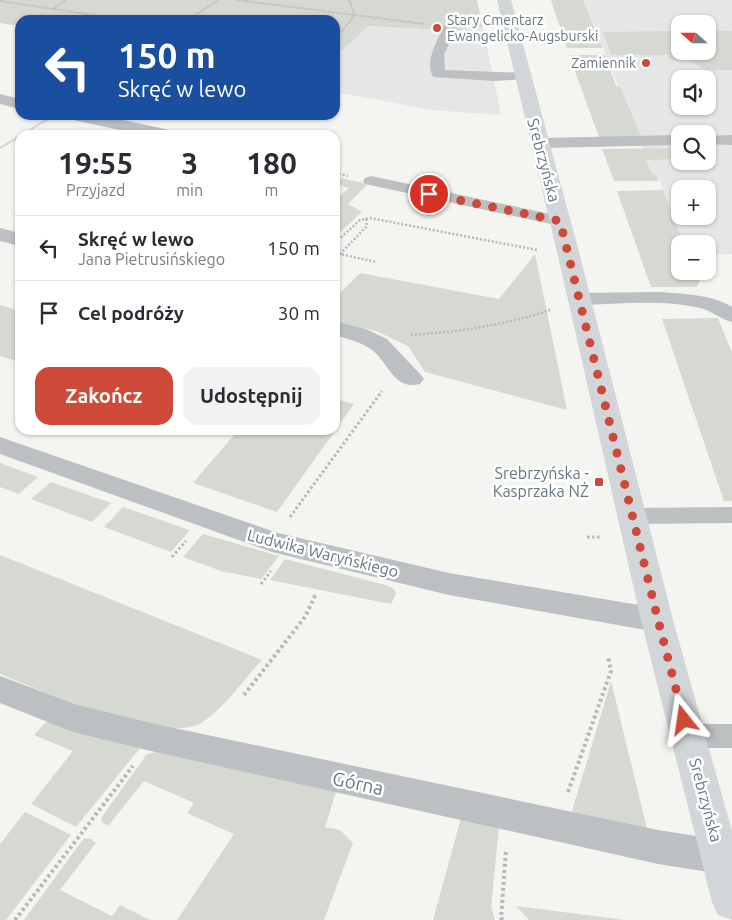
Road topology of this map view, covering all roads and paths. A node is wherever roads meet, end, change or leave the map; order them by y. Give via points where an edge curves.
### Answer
1 (66, 0) edge
2 (218, 0) edge
3 (237, 0) edge
4 (349, 0) edge
5 (504, 0) edge
6 (0, 1) edge
7 (52, 9) junction
8 (93, 15) edge
9 (195, 15) edge
10 (355, 15) junction
11 (449, 26) joint
12 (340, 33) edge
13 (522, 76) junction
14 (0, 100) edge
15 (15, 103) edge
16 (97, 120) edge
17 (45, 121) dead end
18 (31, 130) edge
19 (144, 130) edge
20 (15, 139) edge
21 (671, 140) edge
22 (716, 140) edge
23 (732, 140) edge
24 (540, 143) junction
25 (0, 148) edge
26 (371, 181) dead end
27 (366, 219) junction
28 (560, 221) junction
29 (0, 234) edge
30 (15, 238) edge
31 (340, 238) edge
32 (568, 252) junction
33 (376, 262) dead end
34 (579, 299) junction
35 (553, 309) dead end
36 (732, 316) edge
37 (340, 329) edge
38 (371, 338) junction
39 (407, 377) joint
40 (0, 445) edge
41 (732, 515) edge
42 (632, 516) junction
43 (587, 537) dead end
44 (604, 537) dead end
45 (272, 542) junction
46 (315, 595) dead end
47 (658, 620) junction
48 (608, 656) dead end
49 (0, 689) edge
50 (244, 695) dead end
51 (689, 736) junction
52 (732, 736) edge
53 (155, 738) junction
54 (508, 816) junction
55 (556, 826) junction
56 (720, 857) junction
57 (732, 902) edge
58 (15, 920) edge
59 (504, 920) edge

1 - 7 path
2 - 9 path
3 - 10 path
4 - 10 path
5 - 13 main road, Srebrzyńska
6 - 7 path
7 - 8 path
10 - 11 path
10 - 12 path
11 - 13 lane via 437,54 438,74
13 - 24 main road, Srebrzyńska
14 - 15 street
16 - 19 street
17 - 18 path
20 - 25 path
21 - 24 lane
22 - 23 lane
24 - 28 main road, Srebrzyńska
26 - 28 lane
27 - 31 path via 360,220
27 - 32 path via 540,251
27 - 33 path via 367,226 340,254
28 - 32 main road, Srebrzyńska
29 - 30 street
32 - 34 main road, Srebrzyńska
34 - 36 lane via 688,300 718,306
34 - 42 main road, Srebrzyńska
35 - 38 path via 531,317 434,334
37 - 38 street
38 - 39 street via 391,355
39 - 45 path via 378,394
40 - 45 street, Ludwika Waryńskiego
41 - 42 lane
42 - 47 main road, Srebrzyńska
43 - 44 path
45 - 47 street, Ludwika Waryńskiego via 449,584
46 - 50 path via 305,617
47 - 51 main road, Srebrzyńska
48 - 55 path via 611,671
49 - 53 street, Górna via 73,718
51 - 52 lane
51 - 56 main road, Srebrzyńska
53 - 54 street, Górna
53 - 58 path
54 - 55 street, Górna
54 - 59 path via 501,918
55 - 56 street, Górna
56 - 57 main road, Srebrzyńska

